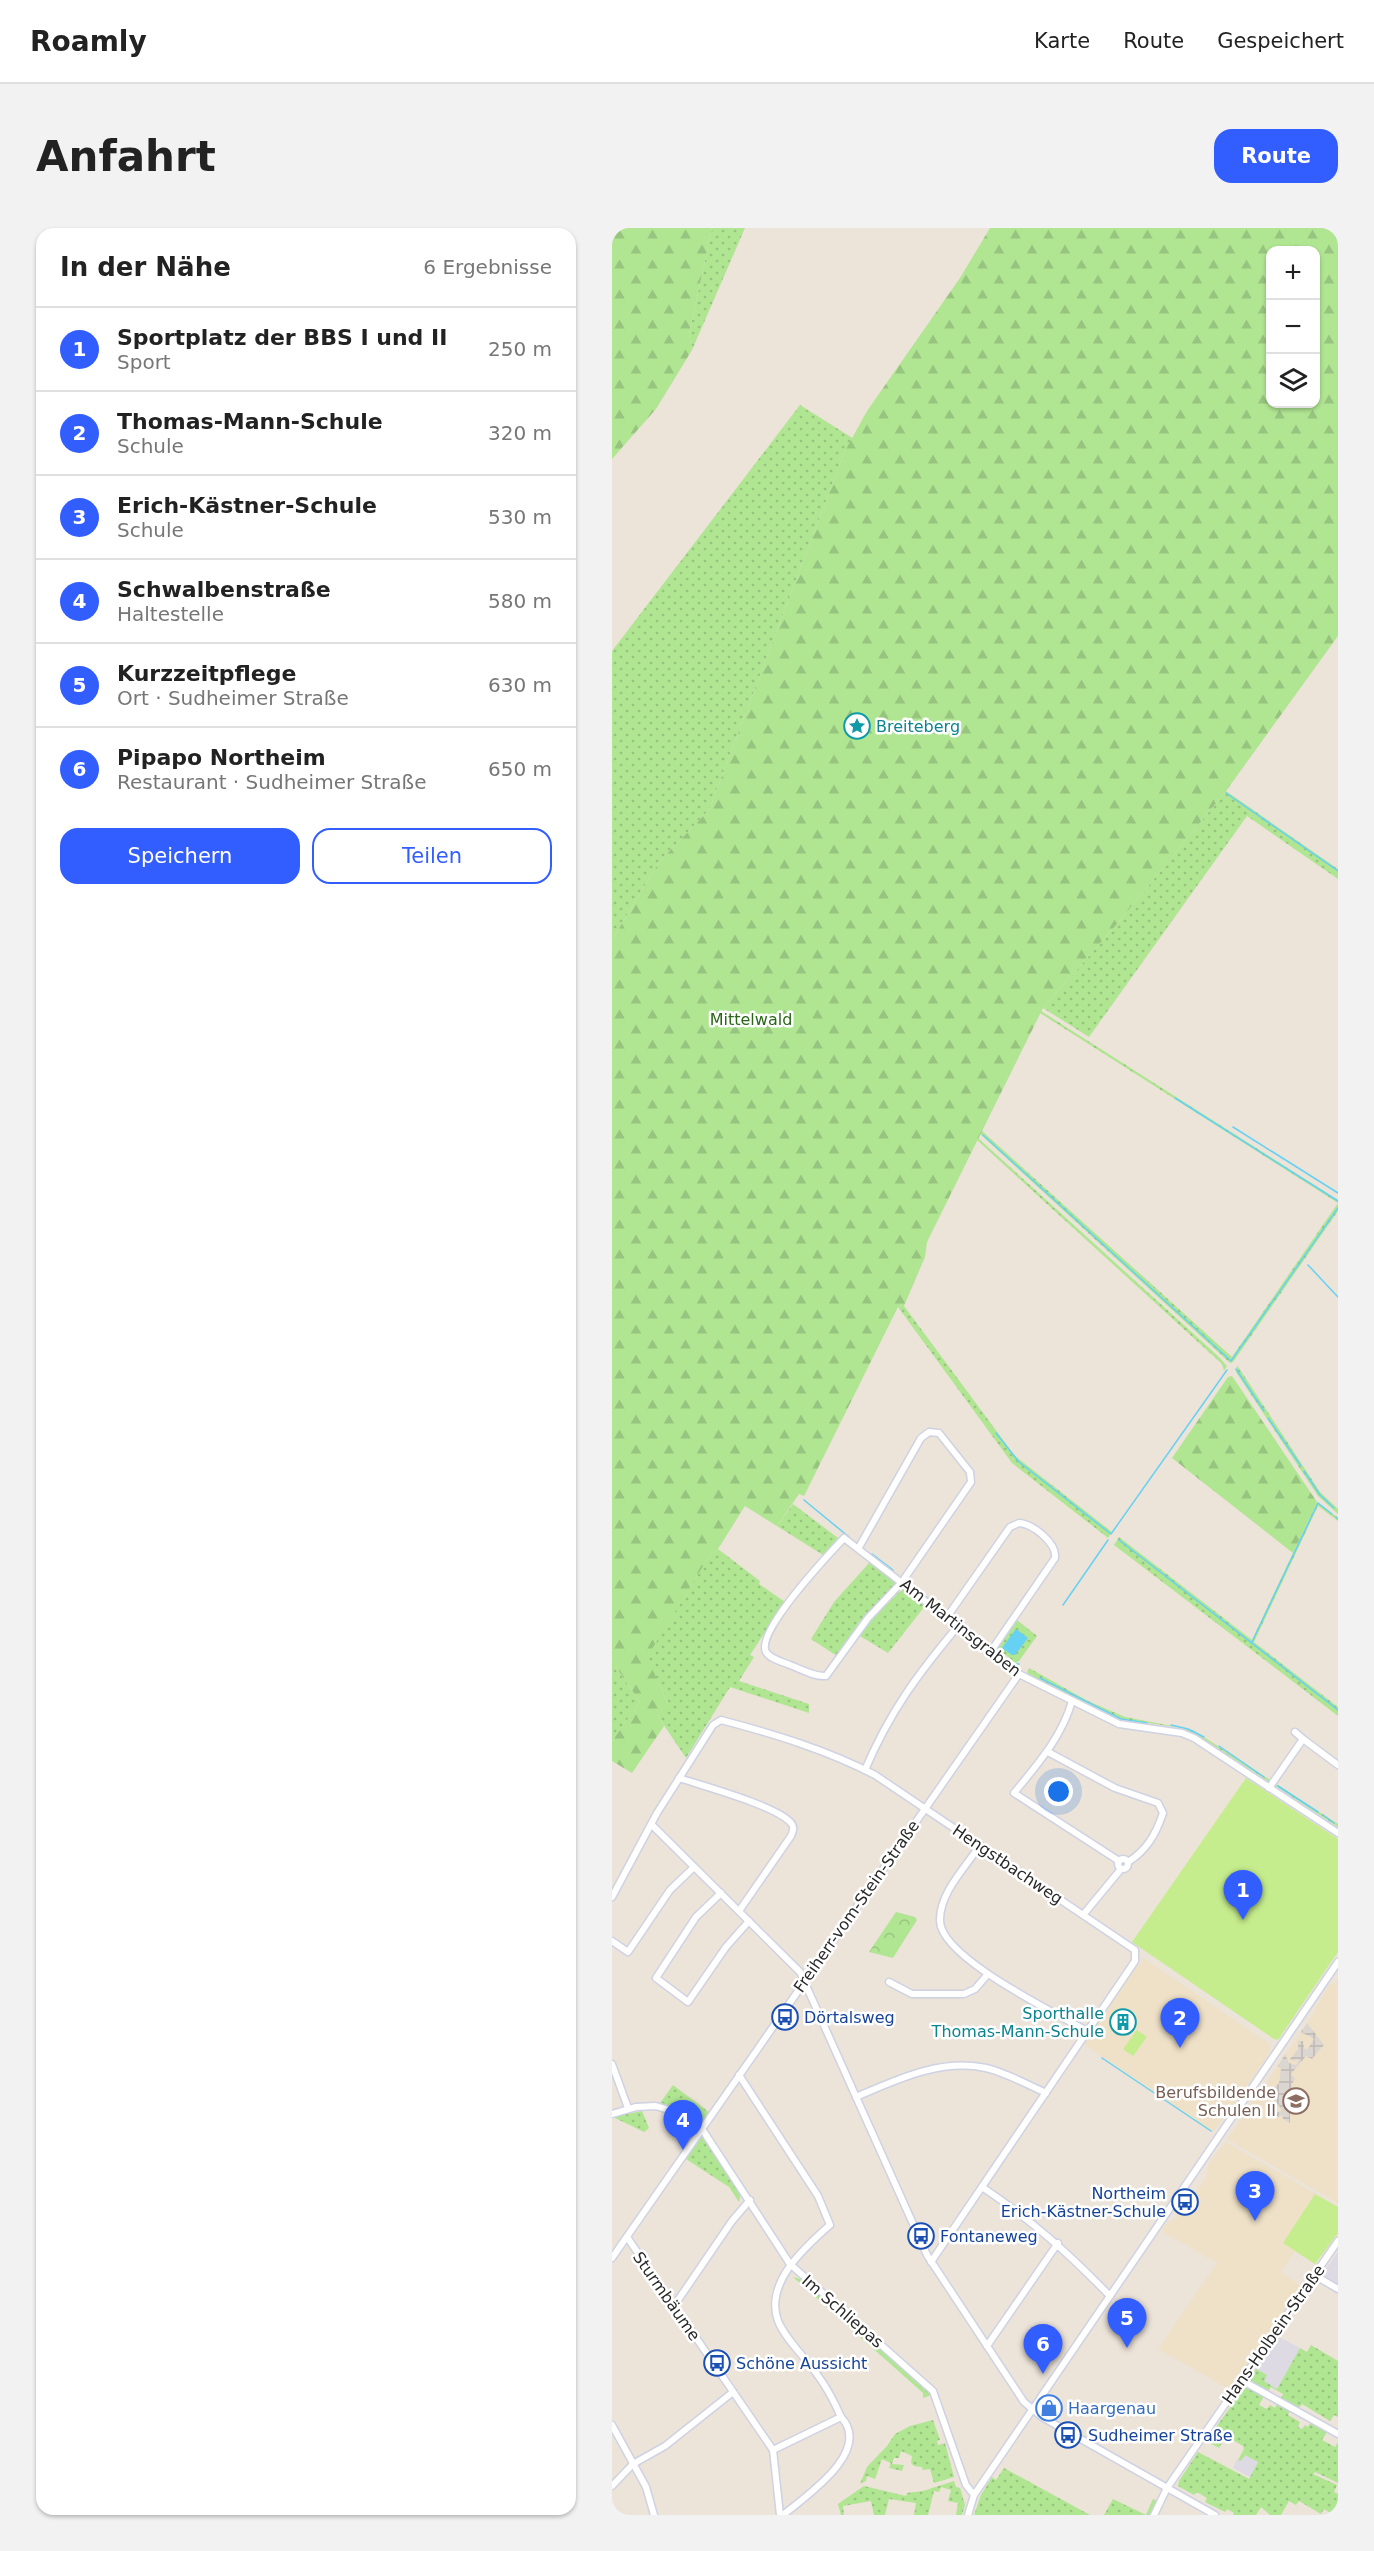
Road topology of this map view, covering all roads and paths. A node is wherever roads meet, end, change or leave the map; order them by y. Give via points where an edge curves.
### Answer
1 (858, 1549) junction
2 (902, 1582) junction
3 (947, 1617) junction
4 (958, 1626) junction
5 (991, 1651) junction
6 (1019, 1674) junction
7 (1072, 1701) junction
8 (1295, 1732) dead end
9 (1303, 1739) junction
10 (1048, 1752) junction
11 (1338, 1765) edge
12 (866, 1770) junction
13 (679, 1778) junction
14 (1269, 1788) junction
15 (926, 1808) junction
16 (652, 1826) junction
17 (1337, 1831) edge
18 (980, 1845) junction
19 (1119, 1861) junction
20 (1128, 1862) junction
21 (693, 1868) junction
22 (1121, 1869) junction
23 (721, 1893) junction
24 (612, 1897) edge
25 (739, 1911) junction
26 (1083, 1915) junction
27 (749, 1921) junction
28 (612, 1941) edge
29 (1338, 1962) edge
30 (988, 1974) junction
31 (805, 1980) junction
32 (889, 1982) dead end
33 (1087, 2031) junction
34 (612, 2064) edge
35 (739, 2075) junction
36 (1046, 2093) junction
37 (856, 2097) junction
38 (628, 2109) junction
39 (612, 2114) edge
40 (702, 2129) junction
41 (982, 2187) junction
42 (750, 2200) junction
43 (627, 2237) junction
44 (1338, 2241) edge
45 (1058, 2243) junction
46 (612, 2258) edge
47 (931, 2262) junction
48 (790, 2264) junction
49 (1314, 2275) junction
50 (1338, 2289) edge
51 (1110, 2296) junction
52 (674, 2306) junction
53 (987, 2346) junction
54 (1241, 2379) junction
55 (733, 2392) junction
56 (1032, 2410) junction
57 (841, 2416) junction
58 (612, 2425) edge
59 (1338, 2434) edge
60 (773, 2450) junction
61 (633, 2464) junction
62 (612, 2486) edge
63 (1167, 2488) junction
64 (974, 2495) junction
65 (654, 2515) edge
66 (782, 2515) edge
67 (968, 2515) edge
68 (1154, 2515) edge
69 (1215, 2515) edge

1 - 2 street, Am Martinsgraben
1 - 2 street via 921,1438 929,1432 939,1433 968,1470 971,1481
1 - 2 street, Am Martinsgraben via 844,1538 798,1588 765,1645 770,1656 826,1676 868,1618
2 - 3 street, Am Martinsgraben
3 - 4 street, Am Martinsgraben
3 - 5 street via 1010,1527 1019,1523 1030,1526 1052,1545 1055,1558
4 - 5 street, Am Martinsgraben
4 - 12 street via 900,1700
5 - 6 street, Am Martinsgraben
6 - 7 street, Am Martinsgraben
6 - 15 street, Freiherr-vom-Stein-Straße
7 - 10 street
7 - 14 street, Am Martinsgraben via 1122,1725 1190,1735
8 - 9 street
9 - 11 street
9 - 14 street
10 - 19 street via 1014,1793
10 - 20 street via 1115,1788 1158,1803 1163,1813 1156,1833
12 - 13 street, Hengstbachweg via 798,1743 721,1720 713,1725
12 - 15 street, Hengstbachweg
13 - 16 street
13 - 25 street via 761,1805 791,1823 794,1829
14 - 17 street, Am Martinsgraben
15 - 18 street, Hengstbachweg
15 - 31 street, Freiherr-vom-Stein-Straße
16 - 21 street
16 - 24 street
18 - 26 street, Hengstbachweg
18 - 30 street via 944,1899 940,1922 950,1943
19 - 20 street
19 - 22 street
20 - 22 street via 1127,1868
21 - 23 street
21 - 28 street via 670,1890 628,1952
22 - 26 street
23 - 25 street
23 - 27 street via 696,1917 656,1978 688,2002
25 - 27 street
26 - 33 street, Hengstbachweg via 1133,1948 1136,1955
27 - 31 street
29 - 51 street
30 - 32 street via 975,1989 964,1994 912,1994
30 - 33 street
31 - 35 street, Freiherr-vom-Stein-Straße
31 - 37 street
33 - 36 street
34 - 38 street
35 - 40 street, Freiherr-vom-Stein-Straße
35 - 48 street via 818,2196 830,2225
36 - 37 street via 993,2070 962,2066 922,2072
36 - 41 street
37 - 47 street
38 - 39 street
38 - 40 street via 664,2108
40 - 42 street, Im Schliepas
40 - 43 street, Freiherr-vom-Stein-Straße
41 - 45 street via 1021,2212
41 - 47 street
42 - 48 street, Im Schliepas
42 - 52 street
43 - 46 street, Freiherr-vom-Stein-Straße
43 - 52 street, Sturmbäume
44 - 49 street, Hans-Holbein-Straße
45 - 51 street
45 - 53 street
47 - 53 street
48 - 57 street via 778,2290 777,2316 823,2382
48 - 64 street, Im Schliepas via 931,2388 966,2485
49 - 50 street
49 - 54 street, Hans-Holbein-Straße
51 - 56 street
52 - 55 street, Sturmbäume
53 - 56 street
54 - 59 street
54 - 63 street, Hans-Holbein-Straße
55 - 60 street, Sturmbäume
55 - 61 street via 665,2446
56 - 63 street
56 - 64 street
57 - 60 street
57 - 66 street via 848,2428 849,2443 843,2458 832,2475
58 - 61 street
60 - 66 street, Sturmbäume
61 - 62 street
61 - 65 street via 646,2487
63 - 68 street, Hans-Holbein-Straße
63 - 69 street
64 - 67 street

